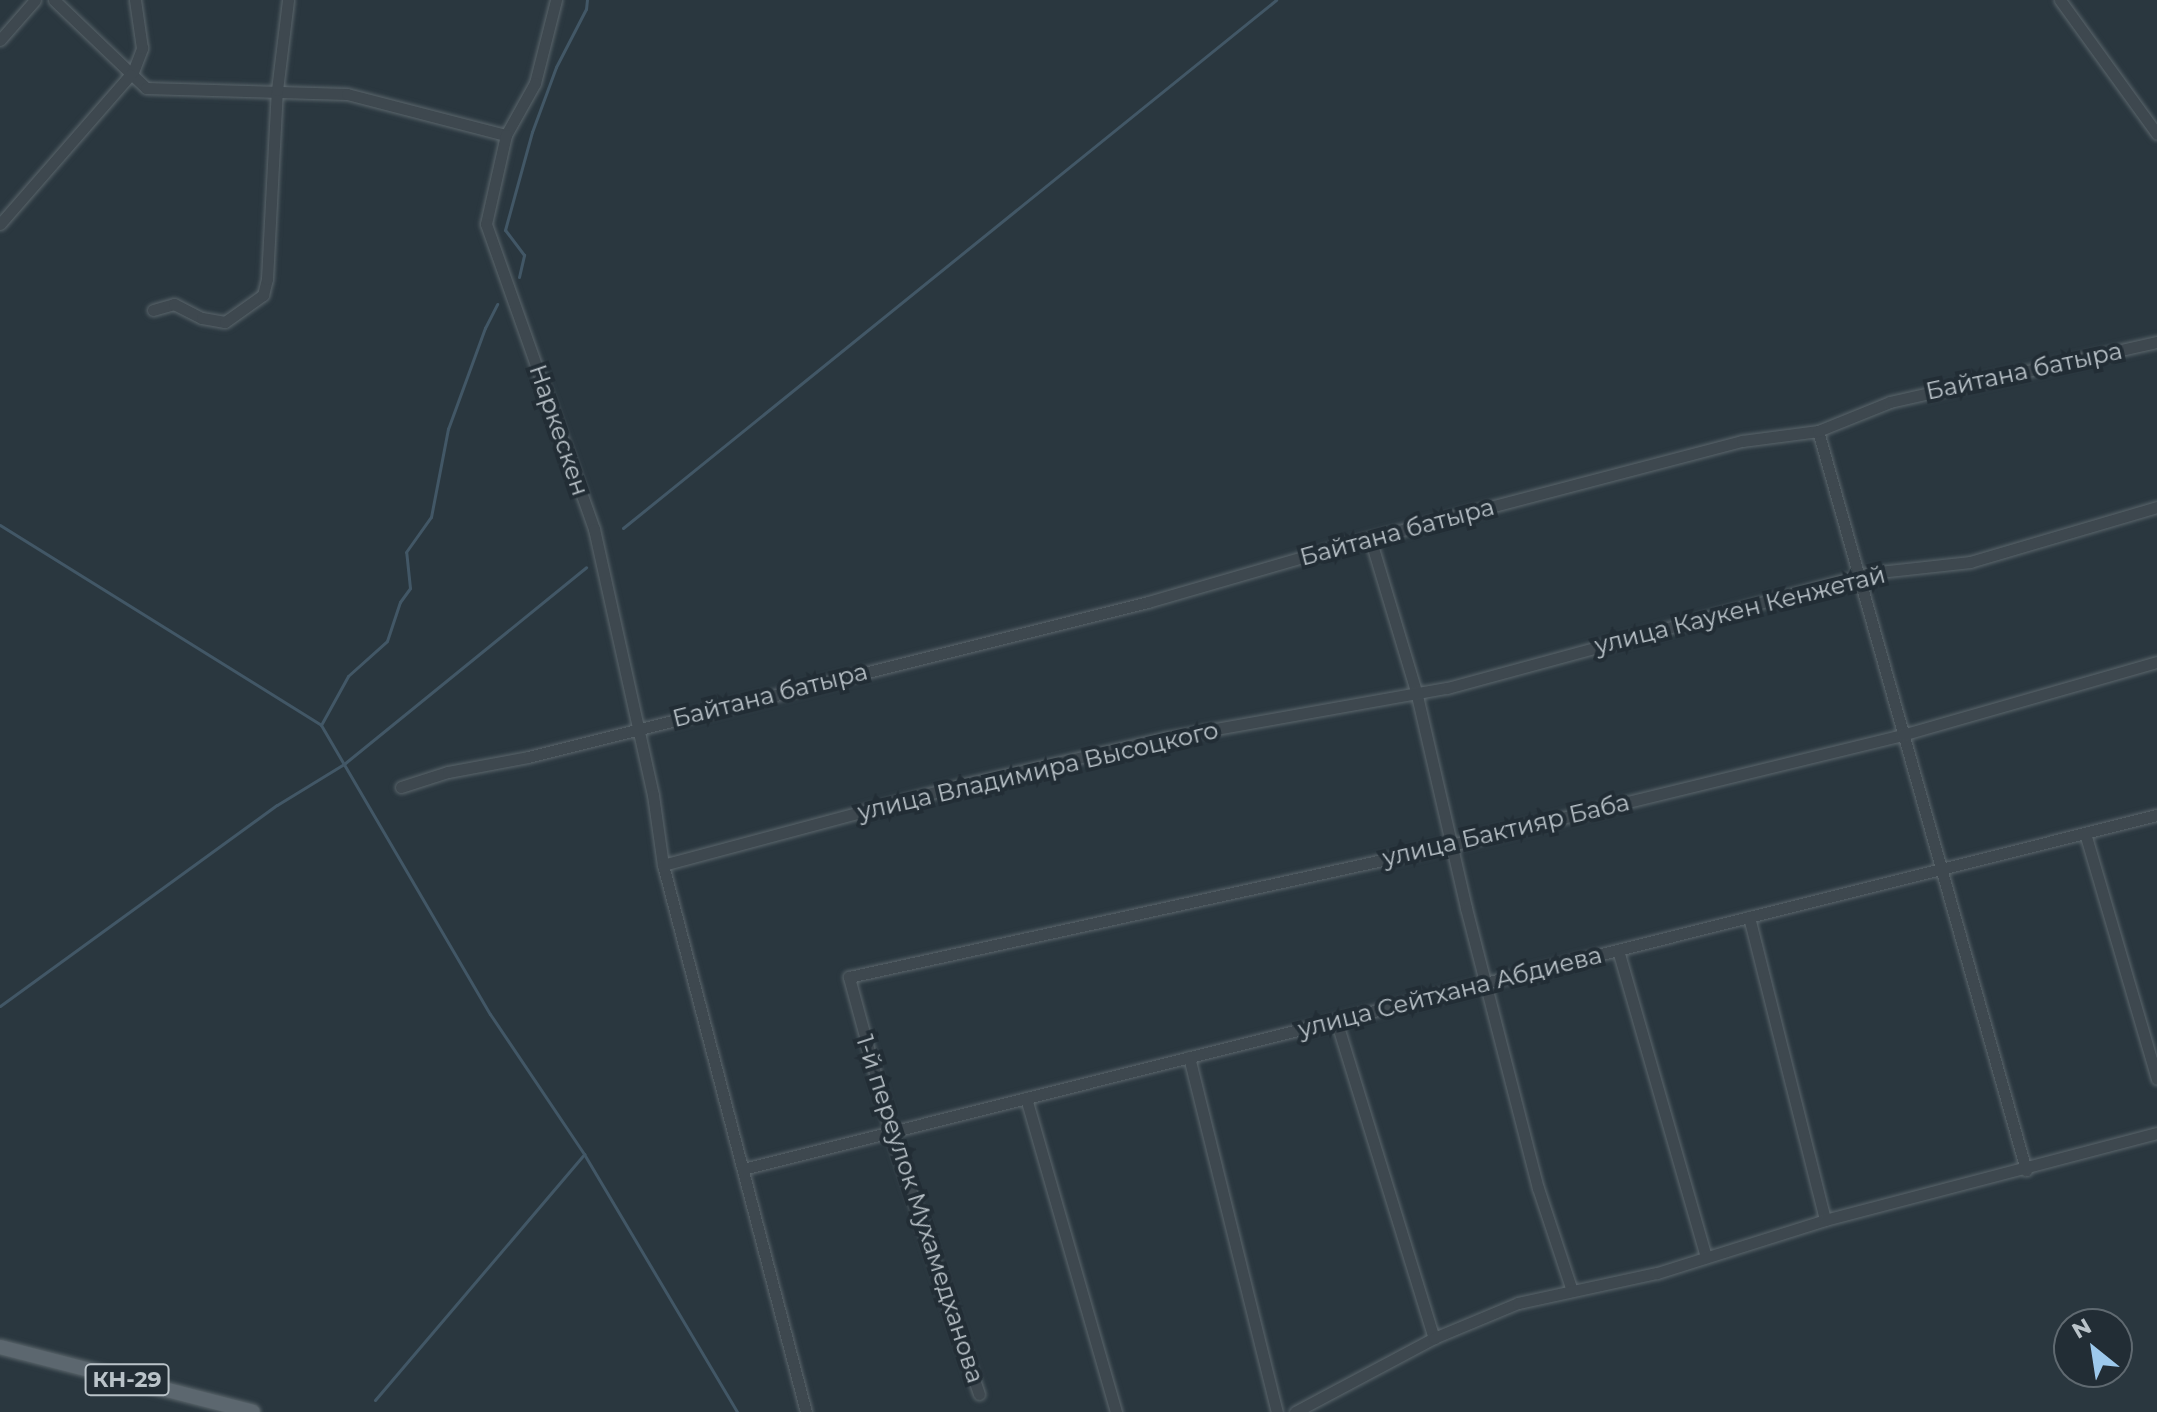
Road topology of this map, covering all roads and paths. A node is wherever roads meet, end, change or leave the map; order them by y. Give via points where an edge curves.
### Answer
1 (35, 0) edge
2 (54, 0) edge
3 (135, 0) edge
4 (288, 0) edge
5 (556, 0) edge
6 (2064, 2) edge
7 (0, 40) edge
8 (131, 74) junction
9 (277, 90) junction
10 (2157, 134) edge
11 (506, 135) junction
12 (0, 224) edge
13 (153, 310) dead end
14 (2157, 342) edge
15 (1818, 431) junction
16 (2157, 507) edge
17 (1370, 538) junction
18 (1857, 576) junction
19 (2157, 662) edge
20 (1416, 691) junction
21 (638, 728) junction
22 (1902, 735) junction
23 (401, 787) dead end
24 (2157, 815) edge
25 (2085, 833) junction
26 (1451, 845) junction
27 (663, 865) junction
28 (1941, 869) junction
29 (1749, 917) junction
30 (1618, 950) junction
31 (849, 977) joint
32 (1484, 983) junction
33 (1336, 1020) junction
34 (1189, 1057) junction
35 (2157, 1079) edge
36 (1026, 1098) junction
37 (891, 1132) junction
38 (2157, 1133) edge
39 (743, 1169) junction
40 (2026, 1170) junction
41 (1825, 1220) junction
42 (1706, 1257) junction
43 (1572, 1291) junction
44 (1434, 1338) junction
45 (0, 1347) edge
46 (979, 1394) dead end
47 (253, 1412) edge
48 (806, 1412) edge
49 (1116, 1412) edge
50 (1277, 1412) edge
51 (1295, 1412) edge

1 - 7 street
2 - 8 street
3 - 8 street via 142,48
4 - 9 street
5 - 11 street, Наркескен via 535,83
6 - 10 street
8 - 9 street via 146,88
8 - 12 street
9 - 11 street via 347,94
9 - 13 street via 263,295 225,322 174,304
11 - 21 street, Наркескен via 486,224 594,529
14 - 15 street, Байтана батыра via 1890,402
15 - 17 street, Байтана батыра via 1742,441
15 - 18 street
16 - 18 street, улица Каукен Кенжетай via 1970,562
17 - 20 street
17 - 21 street, Байтана батыра via 1136,605
18 - 20 street, улица Каукен Кенжетай via 1447,688
18 - 22 street
19 - 22 street, улица Бактияр Баба
20 - 26 street
20 - 27 street, улица Владимира Высоцкого via 1165,738
21 - 23 street, Байтана батыра
21 - 27 street
22 - 26 street, улица Бактияр Баба
22 - 28 street
24 - 25 street, улица Сейтхана Абдиева
25 - 28 street, улица Сейтхана Абдиева
25 - 35 street
26 - 31 street, улица Бактияр Баба
26 - 32 street
27 - 39 street
28 - 29 street, улица Сейтхана Абдиева
28 - 40 street
29 - 30 street, улица Сейтхана Абдиева
29 - 41 street
30 - 32 street, улица Сейтхана Абдиева
30 - 42 street
31 - 37 street, 1-й переулок Мухамедханова
32 - 33 street, улица Сейтхана Абдиева
32 - 43 street via 1538,1188
33 - 34 street, улица Сейтхана Абдиева
33 - 44 street
34 - 36 street, улица Сейтхана Абдиева
34 - 50 street
36 - 37 street, улица Сейтхана Абдиева
36 - 49 street
37 - 39 street, улица Сейтхана Абдиева
37 - 46 street, 1-й переулок Мухамедханова
38 - 40 street
39 - 48 street
40 - 41 street
41 - 42 street
42 - 43 street
43 - 44 street via 1518,1303
44 - 51 street
45 - 47 main road, КН-29

